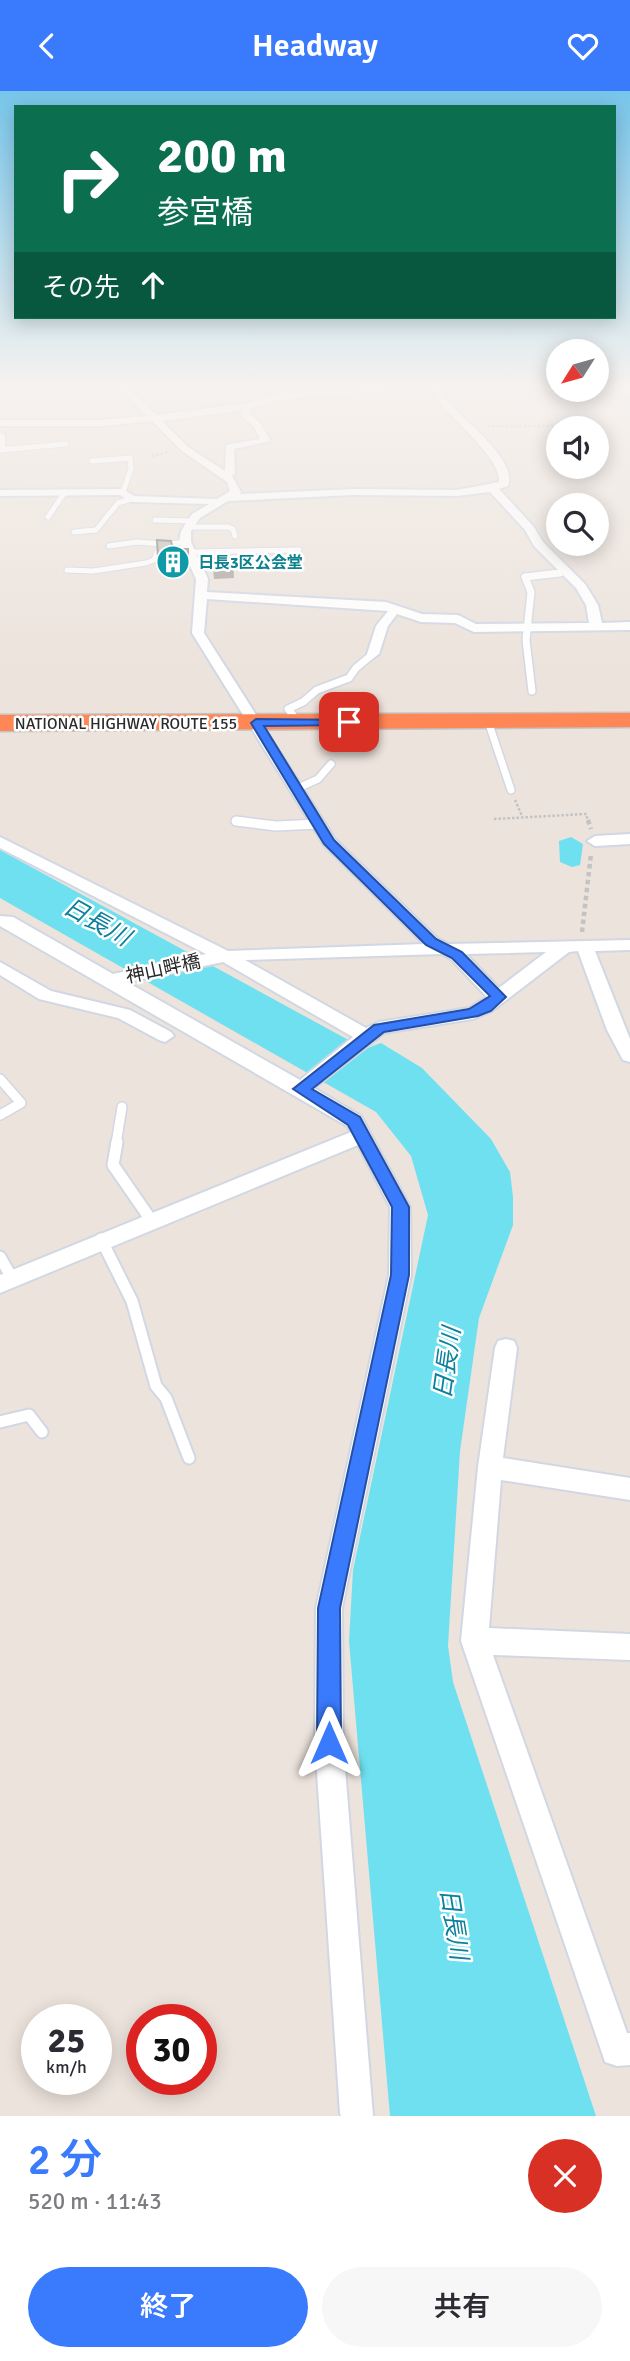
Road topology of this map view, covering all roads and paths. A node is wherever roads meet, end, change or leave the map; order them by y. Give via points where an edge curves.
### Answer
1 (129, 480) edge
2 (228, 480) edge
3 (505, 480) edge
4 (493, 489) junction
5 (64, 490) junction
6 (0, 493) edge
7 (127, 495) junction
8 (222, 500) junction
9 (48, 517) dead end
10 (156, 520) dead end
11 (190, 524) junction
12 (74, 532) dead end
13 (235, 536) dead end
14 (163, 544) junction
15 (109, 546) dead end
16 (189, 547) junction
17 (299, 550) dead end
18 (111, 569) junction
19 (66, 570) dead end
20 (565, 572) junction
21 (116, 578) dead end
22 (202, 595) junction
23 (396, 609) junction
24 (528, 625) junction
25 (596, 625) junction
26 (630, 626) edge
27 (373, 655) joint
28 (532, 691) dead end
29 (630, 720) edge
30 (488, 721) junction
31 (293, 722) junction
32 (0, 723) edge
33 (256, 723) junction
34 (331, 764) dead end
35 (296, 789) junction
36 (510, 790) dead end
37 (494, 819) dead end
38 (236, 821) dead end
39 (318, 824) junction
40 (630, 839) edge
41 (595, 841) junction
42 (0, 842) edge
43 (2, 920) edge
44 (630, 945) edge
45 (576, 946) junction
46 (447, 950) junction
47 (218, 957) junction
48 (0, 967) edge
49 (113, 979) junction
50 (498, 997) junction
51 (165, 1036) dead end
52 (366, 1036) junction
53 (630, 1056) edge
54 (0, 1079) edge
55 (305, 1086) junction
56 (122, 1107) dead end
57 (0, 1115) edge
58 (363, 1135) junction
59 (150, 1220) junction
60 (101, 1239) junction
61 (0, 1257) edge
62 (6, 1281) edge
63 (506, 1348) dead end
64 (0, 1422) edge
65 (42, 1431) dead end
66 (189, 1458) dead end
67 (490, 1467) junction
68 (630, 1489) edge
69 (475, 1641) junction
70 (630, 1647) edge
71 (630, 2049) edge
72 (356, 2113) dead end

1 - 7 lane
2 - 8 street via 236,492
3 - 4 street
4 - 8 street
4 - 20 street
5 - 6 street
5 - 7 street
5 - 9 lane
7 - 8 street
7 - 12 lane via 96,530
8 - 11 street
10 - 11 lane
11 - 13 lane via 228,527
11 - 16 street
14 - 15 lane
14 - 16 lane
14 - 18 lane via 154,561
16 - 17 lane
16 - 22 street via 202,579
18 - 19 lane
18 - 21 lane
20 - 24 lane via 525,577 531,592
20 - 25 street via 581,586
22 - 23 street
22 - 33 street via 198,633
23 - 24 street via 421,618 458,619 474,628
23 - 27 street via 382,626
24 - 25 street
24 - 28 lane
25 - 26 street
27 - 31 lane via 349,678 317,690 288,709
29 - 30 highway, NATIONAL HIGHWAY ROUTE 155
30 - 31 highway, NATIONAL HIGHWAY ROUTE 155
30 - 36 lane
31 - 33 highway, NATIONAL HIGHWAY ROUTE 155
32 - 33 highway, NATIONAL HIGHWAY ROUTE 155
33 - 35 street
34 - 35 lane via 317,779
35 - 39 street
37 - 41 path via 586,814
38 - 39 lane via 276,826
39 - 46 street via 329,842 431,942
40 - 41 street
41 - 45 path via 587,865
42 - 47 street
43 - 49 street
44 - 45 street, 神山畔橋
45 - 46 street, 神山畔橋
45 - 50 street
45 - 53 street
46 - 47 street, 神山畔橋
46 - 50 street
47 - 49 street, 神山畔橋
47 - 52 street
48 - 51 street via 45,995 124,1014
49 - 55 street
50 - 52 street via 472,1013 379,1028
52 - 55 street
54 - 57 lane via 21,1103
55 - 58 street via 354,1121
56 - 59 lane via 113,1165
58 - 59 street via 255,1182
58 - 72 street via 400,1207 400,1275 329,1608 329,1743
59 - 60 street
60 - 62 street
60 - 66 lane via 132,1301 156,1386 166,1398
61 - 62 lane
63 - 67 street
64 - 65 lane via 29,1415
67 - 68 street
67 - 69 street
69 - 70 street
69 - 71 street via 617,2050

